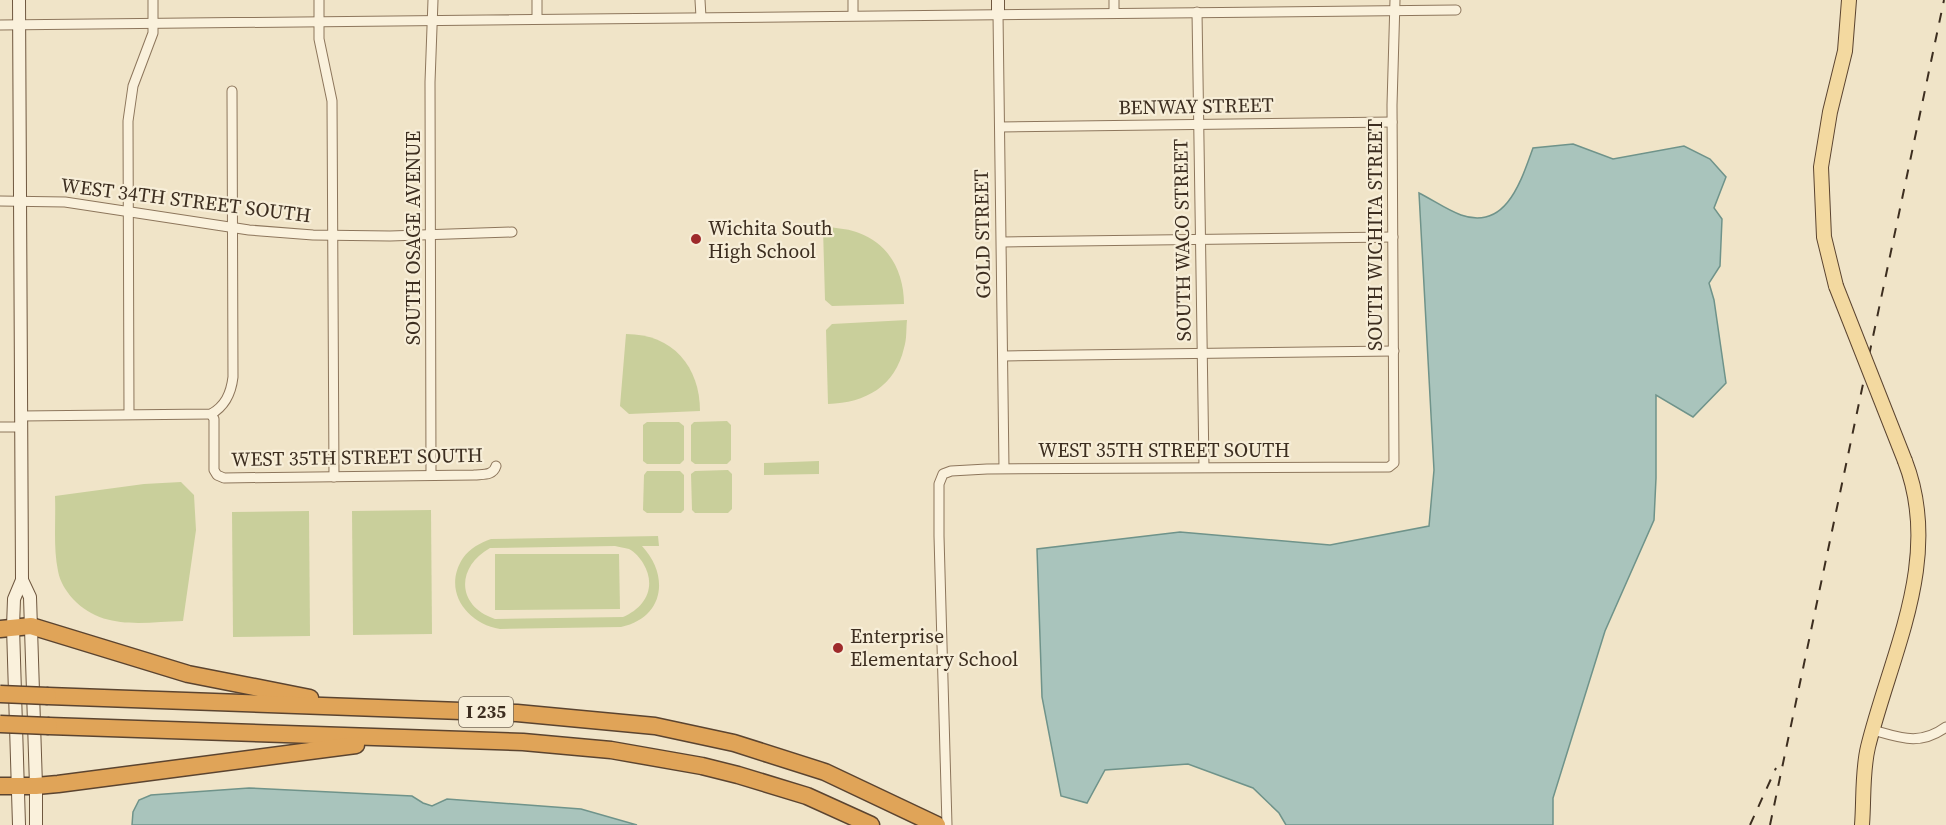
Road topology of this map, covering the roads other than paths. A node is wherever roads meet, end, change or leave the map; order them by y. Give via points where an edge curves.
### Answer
1 (19, 0) edge
2 (153, 0) edge
3 (319, 0) edge
4 (433, 0) edge
5 (537, 0) edge
6 (700, 0) edge
7 (853, 0) edge
8 (998, 0) edge
9 (1114, 0) edge
10 (1244, 0) edge
11 (1849, 0) edge
12 (1395, 5) edge
13 (1456, 10) dead end
14 (1244, 11) junction
15 (1114, 12) junction
16 (1197, 12) junction
17 (998, 14) junction
18 (853, 15) junction
19 (700, 16) junction
20 (537, 18) junction
21 (434, 20) junction
22 (319, 21) junction
23 (153, 23) junction
24 (19, 24) junction
25 (0, 25) edge
26 (232, 91) dead end
27 (1392, 122) junction
28 (1199, 124) junction
29 (1000, 127) junction
30 (0, 201) edge
31 (20, 201) junction
32 (129, 211) junction
33 (233, 228) junction
34 (512, 232) dead end
35 (332, 235) junction
36 (432, 235) junction
37 (1393, 237) junction
38 (1201, 239) junction
39 (1002, 242) junction
40 (1394, 351) junction
41 (1202, 354) junction
42 (1004, 356) junction
43 (129, 414) junction
44 (211, 414) junction
45 (21, 421) junction
46 (0, 427) edge
47 (496, 466) dead end
48 (1204, 467) junction
49 (1389, 467) joint
50 (1005, 468) junction
51 (431, 475) junction
52 (334, 477) junction
53 (22, 580) junction
54 (31, 626) junction
55 (7, 628) edge
56 (0, 694) edge
57 (369, 708) junction
58 (0, 724) edge
59 (1946, 727) edge
60 (1873, 730) junction
61 (405, 739) junction
62 (0, 786) edge
63 (18, 786) junction
64 (36, 786) junction
65 (19, 825) edge
66 (36, 825) edge
67 (871, 825) edge
68 (938, 825) edge
69 (947, 825) edge
70 (1862, 825) edge

1 - 24 street
2 - 23 street
3 - 22 street
4 - 21 street, SOUTH OSAGE AVENUE
5 - 20 street
6 - 19 street
7 - 18 street
8 - 17 street, GOLD STREET
9 - 15 street
10 - 14 street
11 - 60 main road, bridge via 1845,51 1821,167 1824,237 1836,286 1912,478 1918,536 1915,584
12 - 13 street
12 - 14 street
12 - 27 street, SOUTH WICHITA STREET
14 - 16 street
15 - 16 street
15 - 17 street
16 - 28 street, SOUTH WACO STREET
17 - 18 street
17 - 29 street, GOLD STREET
18 - 19 street
19 - 20 street
20 - 21 street
21 - 22 street
21 - 36 street, SOUTH OSAGE AVENUE via 430,82
22 - 23 street
22 - 35 street via 332,101
23 - 24 street
23 - 32 street via 130,104
24 - 25 street
24 - 31 street
26 - 33 street
27 - 28 street, BENWAY STREET
27 - 37 street, SOUTH WICHITA STREET
28 - 29 street, BENWAY STREET
28 - 38 street, SOUTH WACO STREET
29 - 39 street, GOLD STREET
30 - 31 street, WEST 34TH STREET SOUTH
31 - 32 street, WEST 34TH STREET SOUTH via 65,202
31 - 45 street
32 - 33 street, WEST 34TH STREET SOUTH
32 - 43 street
33 - 35 street, WEST 34TH STREET SOUTH
33 - 44 street via 232,384 224,403
34 - 36 street, WEST 34TH STREET SOUTH
35 - 36 street, WEST 34TH STREET SOUTH
35 - 52 street
36 - 51 street, SOUTH OSAGE AVENUE
37 - 38 street
37 - 40 street, SOUTH WICHITA STREET
38 - 39 street
38 - 41 street, SOUTH WACO STREET
39 - 42 street, GOLD STREET
40 - 41 street
40 - 49 street, SOUTH WICHITA STREET via 1395,458
41 - 42 street
41 - 48 street, SOUTH WACO STREET
42 - 50 street, GOLD STREET
43 - 44 street
43 - 45 street
44 - 52 street, WEST 35TH STREET SOUTH via 217,475
45 - 46 street
45 - 53 street
47 - 51 street, WEST 35TH STREET SOUTH via 490,474
48 - 49 street, WEST 35TH STREET SOUTH
48 - 50 street, WEST 35TH STREET SOUTH
50 - 69 street, WEST 35TH STREET SOUTH via 946,472 939,484
51 - 52 street, WEST 35TH STREET SOUTH
53 - 54 street via 30,597
53 - 55 street
54 - 55 highway
54 - 57 highway via 188,674
54 - 64 street
55 - 63 street
56 - 57 highway, I 235, bridge
57 - 68 highway, I 235 via 517,713 655,726 734,743 825,772
58 - 61 highway, I 235, bridge
59 - 60 street via 1923,739
60 - 70 main road via 1866,755
61 - 64 highway
61 - 67 highway, I 235 via 522,742 611,750 702,766 807,796
62 - 63 highway
63 - 64 highway
63 - 65 street
64 - 66 street

